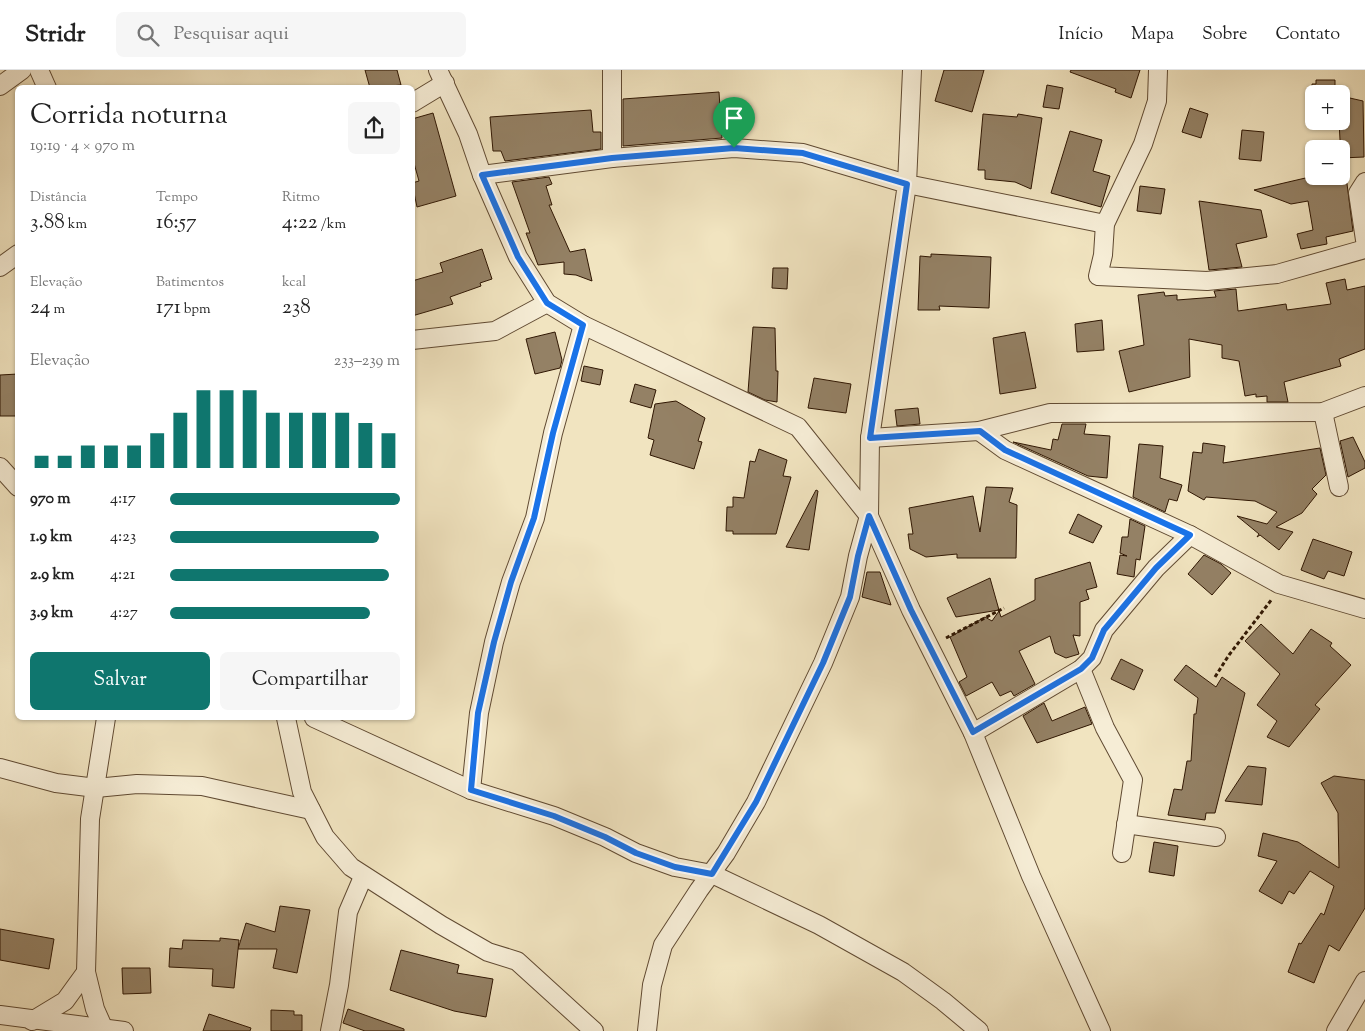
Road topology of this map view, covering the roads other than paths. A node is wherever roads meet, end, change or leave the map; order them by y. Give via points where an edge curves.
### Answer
1 (22, 70) edge
2 (39, 70) edge
3 (612, 70) edge
4 (912, 70) edge
5 (1158, 70) edge
6 (442, 76) edge
7 (45, 85) edge
8 (0, 86) edge
9 (415, 101) edge
10 (612, 158) junction
11 (482, 175) junction
12 (1365, 182) edge
13 (907, 184) junction
14 (1105, 224) junction
15 (1365, 240) edge
16 (1365, 249) edge
17 (15, 256) edge
18 (0, 267) edge
19 (547, 303) junction
20 (583, 325) junction
21 (415, 340) edge
22 (1365, 396) edge
23 (1323, 412) junction
24 (980, 431) junction
25 (870, 438) junction
26 (6, 466) edge
27 (15, 482) edge
28 (1339, 487) dead end
29 (869, 516) junction
30 (1190, 535) junction
31 (1365, 609) edge
32 (1081, 669) junction
33 (106, 720) edge
34 (286, 720) edge
35 (318, 720) edge
36 (973, 732) junction
37 (0, 768) edge
38 (96, 788) junction
39 (471, 790) junction
40 (311, 810) junction
41 (1126, 824) junction
42 (1216, 837) dead end
43 (1122, 853) dead end
44 (712, 874) junction
45 (362, 876) junction
46 (86, 972) junction
47 (1365, 981) edge
48 (0, 1015) edge
49 (34, 1025) edge
50 (103, 1026) junction
51 (124, 1031) edge
52 (330, 1031) edge
53 (594, 1031) edge
54 (647, 1031) edge
55 (979, 1031) edge
56 (1101, 1031) edge
57 (1336, 1031) edge

1 - 8 street
2 - 7 street
3 - 10 street
4 - 13 street
5 - 14 street via 1157,101 1143,144
6 - 9 street
6 - 11 street
10 - 11 street
10 - 13 street via 734,148 803,153
11 - 19 street via 518,257
12 - 15 street via 1358,193
13 - 14 street
13 - 25 street
14 - 16 street via 1098,276 1112,278 1207,281 1277,274
17 - 18 street
19 - 20 street
19 - 21 street via 496,331
20 - 29 street via 798,427
20 - 39 street via 553,433 534,518 494,642 478,713
22 - 23 street
23 - 24 street via 1050,413
23 - 28 street
24 - 25 street
24 - 30 street via 1005,450
25 - 29 street
26 - 27 street
29 - 36 street via 911,610
29 - 44 street via 850,597 823,663 756,802
30 - 31 street via 1283,585
30 - 32 street via 1156,568 1104,630 1092,658
32 - 36 street
32 - 41 street via 1105,728 1133,780
33 - 38 street
34 - 40 street via 302,792
35 - 39 street
36 - 56 street via 1031,876
37 - 38 street via 56,783
38 - 40 street via 137,784 202,786
38 - 46 street via 90,819
39 - 44 street via 554,816 675,867
40 - 45 street via 325,837
41 - 42 street
41 - 43 street
44 - 54 street via 663,945 652,985
44 - 55 street via 819,925 903,972
45 - 52 street via 348,912
45 - 53 street via 488,952 517,961
46 - 49 street via 65,1001
46 - 50 street via 95,1009
47 - 57 street
48 - 49 street
49 - 50 street
50 - 51 street

